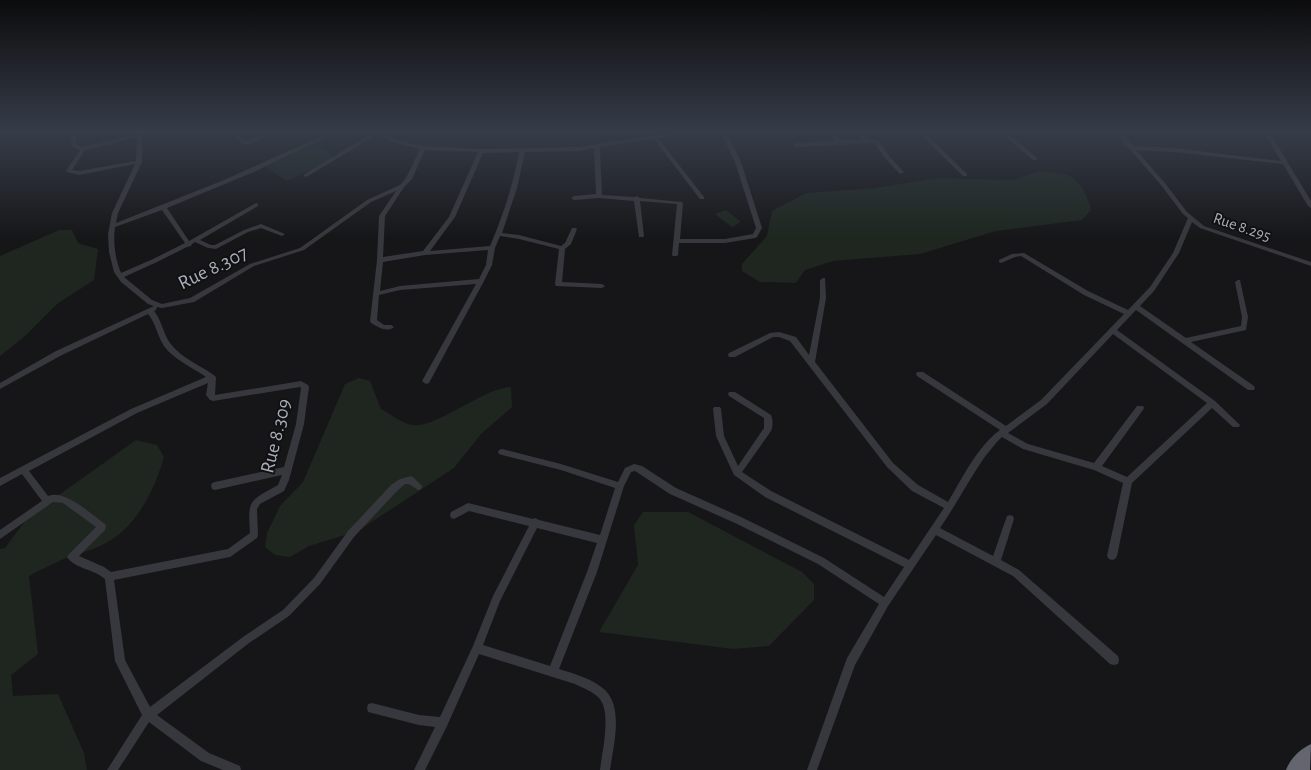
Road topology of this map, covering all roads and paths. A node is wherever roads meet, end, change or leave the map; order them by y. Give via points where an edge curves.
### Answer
1 (72, 167) edge
2 (112, 167) edge
3 (137, 167) edge
4 (261, 167) edge
5 (321, 167) edge
6 (414, 167) edge
7 (474, 167) edge
8 (519, 167) edge
9 (598, 167) edge
10 (678, 167) edge
11 (740, 167) edge
12 (896, 167) edge
13 (957, 167) edge
14 (1148, 167) edge
15 (1287, 167) edge
16 (901, 172) dead end
17 (306, 175) dead end
18 (965, 175) dead end
19 (402, 186) junction
20 (599, 196) junction
21 (574, 198) dead end
22 (637, 198) junction
23 (702, 198) dead end
24 (256, 205) dead end
25 (1311, 206) edge
26 (164, 208) junction
27 (1190, 219) junction
28 (112, 226) junction
29 (574, 229) dead end
30 (282, 234) dead end
31 (498, 234) junction
32 (642, 236) dead end
33 (196, 240) junction
34 (678, 241) junction
35 (189, 245) junction
36 (492, 248) junction
37 (562, 248) junction
38 (425, 254) junction
39 (675, 255) dead end
40 (380, 260) junction
41 (1002, 261) dead end
42 (1311, 264) edge
43 (120, 276) junction
44 (823, 280) dead end
45 (481, 281) junction
46 (1238, 282) dead end
47 (602, 286) dead end
48 (376, 294) junction
49 (1136, 307) junction
50 (154, 308) junction
51 (1129, 314) junction
52 (391, 327) dead end
53 (1113, 330) junction
54 (1185, 341) junction
55 (732, 355) dead end
56 (812, 360) junction
57 (920, 374) dead end
58 (212, 378) junction
59 (426, 382) dead end
60 (0, 386) edge
61 (1251, 388) dead end
62 (732, 394) dead end
63 (1212, 403) junction
64 (1140, 408) dead end
65 (717, 410) dead end
66 (1236, 426) dead end
67 (1004, 432) junction
68 (502, 452) dead end
69 (1096, 467) junction
70 (24, 470) junction
71 (288, 470) junction
72 (737, 473) junction
73 (1128, 481) junction
74 (0, 482) edge
75 (215, 486) dead end
76 (418, 486) dead end
77 (620, 486) junction
78 (46, 500) junction
79 (950, 507) junction
80 (454, 515) dead end
81 (1010, 519) dead end
82 (535, 522) junction
83 (935, 530) junction
84 (0, 535) edge
85 (603, 540) junction
86 (1112, 556) dead end
87 (996, 561) junction
88 (910, 565) junction
89 (109, 577) junction
90 (885, 602) junction
91 (477, 648) junction
92 (1114, 660) dead end
93 (553, 672) junction
94 (372, 708) dead end
95 (148, 716) junction
96 (443, 722) junction
97 (1311, 754) edge
98 (112, 770) edge
99 (236, 770) edge
100 (419, 770) edge
101 (605, 770) edge
102 (812, 770) edge
103 (1296, 770) edge

1 - 2 street via 69,171 79,173
3 - 28 street, Rue 8.307
4 - 26 street
5 - 17 street
6 - 19 street
7 - 38 street via 452,217
8 - 31 street
9 - 20 street
10 - 23 street
11 - 34 street via 758,233 725,241
12 - 16 street
13 - 18 street
14 - 27 street, Rue 8.295
15 - 25 street
19 - 40 street via 380,222
19 - 50 street, Rue 8.307 via 362,205 302,248 252,265 192,300
20 - 21 street
20 - 22 street
22 - 32 street
22 - 34 street via 680,202
24 - 33 street
26 - 28 street
26 - 35 street
27 - 42 street, Rue 8.295 via 1216,233
27 - 49 street via 1176,253
28 - 43 street, Rue 8.307 via 112,252
29 - 37 street via 568,244
30 - 33 street via 261,226 216,247
31 - 36 street
31 - 37 street via 519,236
33 - 35 street
34 - 39 street
35 - 43 street
36 - 38 street
36 - 45 street via 489,265
37 - 47 street via 558,284
38 - 40 street
40 - 48 street
41 - 51 street via 1022,254 1086,293
43 - 50 street, Rue 8.307
44 - 56 street
45 - 48 street via 408,287
45 - 59 street
46 - 54 street via 1244,328
48 - 52 street via 373,321 383,327
49 - 51 street
49 - 54 street
50 - 58 street via 161,337 171,349
50 - 60 street
51 - 53 street
53 - 63 street
53 - 67 street via 1044,402
54 - 61 street
55 - 56 street via 779,334 793,338
56 - 79 street via 890,465 915,488
57 - 67 street
58 - 70 street via 134,411
58 - 71 street, Rue 8.309 via 210,396 217,399 301,384 305,387 300,424
62 - 72 street via 768,417 770,422
63 - 66 street
63 - 73 street
64 - 69 street
65 - 72 street via 720,436
67 - 69 street via 1026,447
67 - 79 street via 994,439 971,470
68 - 77 street
69 - 73 street
70 - 74 street
70 - 78 street
71 - 75 street
71 - 89 street, Rue 8.309 via 281,488 254,505 254,535 230,553
72 - 88 street via 768,494
73 - 86 street
76 - 95 street via 411,480 399,484 351,534 317,581 286,613
77 - 85 street
77 - 90 street via 628,470 639,468 673,491 821,562
78 - 84 street
78 - 89 street via 65,500 102,527 72,557 102,570
79 - 83 street
80 - 82 street via 468,507
81 - 87 street
82 - 85 street
82 - 91 street via 496,599
83 - 87 street
83 - 88 street
85 - 93 street
87 - 92 street via 1016,573
88 - 90 street
89 - 95 street via 120,661
90 - 102 street via 851,662
91 - 93 street
91 - 96 street
93 - 101 street via 592,685 609,700 611,720
94 - 96 street via 419,720
95 - 98 street
95 - 99 street via 204,757
96 - 100 street
97 - 103 highway

